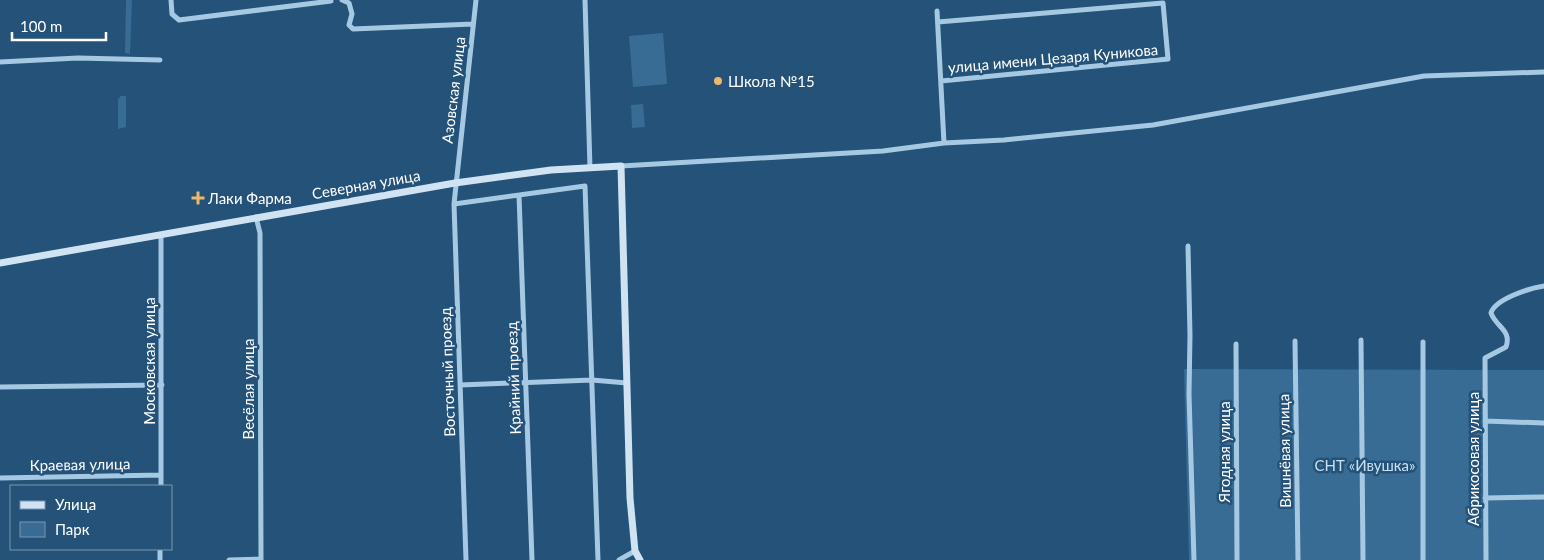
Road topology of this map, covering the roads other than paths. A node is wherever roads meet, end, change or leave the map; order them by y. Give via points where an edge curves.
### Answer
1 (171, 0) edge
2 (331, 0) edge
3 (341, 0) edge
4 (476, 0) edge
5 (585, 0) edge
6 (937, 11) dead end
7 (938, 22) junction
8 (473, 24) junction
9 (160, 60) dead end
10 (0, 62) edge
11 (1544, 72) edge
12 (941, 81) junction
13 (944, 143) junction
14 (621, 166) junction
15 (590, 168) junction
16 (454, 183) junction
17 (519, 195) junction
18 (454, 204) junction
19 (256, 217) junction
20 (161, 235) junction
21 (1188, 246) dead end
22 (0, 263) edge
23 (1544, 286) edge
24 (1361, 340) dead end
25 (1295, 341) dead end
26 (1423, 342) dead end
27 (1236, 344) dead end
28 (592, 380) junction
29 (526, 382) junction
30 (627, 383) junction
31 (162, 384) junction
32 (460, 385) junction
33 (0, 387) edge
34 (1485, 421) junction
35 (1544, 423) edge
36 (161, 475) junction
37 (0, 478) edge
38 (160, 485) edge
39 (1544, 497) edge
40 (1485, 498) junction
41 (635, 551) junction
42 (229, 560) edge
43 (260, 560) edge
44 (466, 560) edge
45 (532, 560) edge
46 (598, 560) edge
47 (619, 560) edge
48 (640, 560) edge
49 (1194, 560) edge
50 (1238, 560) edge
51 (1298, 560) edge
52 (1362, 560) edge
53 (1423, 560) edge
54 (1486, 560) edge

1 - 2 street via 172,14 179,20
2 - 3 street
3 - 8 street via 352,8 349,25 353,29
4 - 8 street, Азовская улица
5 - 15 street
6 - 7 street
7 - 12 street
7 - 12 street, улица имени Цезаря Куникова via 1163,3 1168,59
8 - 16 street, Азовская улица
9 - 10 street
11 - 13 street via 1424,76 1153,125
12 - 13 street
13 - 14 street via 762,160
14 - 15 street, Северная улица
14 - 30 street
15 - 16 street, Северная улица
16 - 18 street, Восточный проезд
16 - 19 street, Северная улица
17 - 18 street
17 - 28 street via 586,186
17 - 29 street, Крайний проезд
18 - 32 street, Восточный проезд
19 - 20 street, Северная улица
19 - 43 street, Весёлая улица via 260,242
20 - 22 street, Северная улица
20 - 31 street, Московская улица
21 - 49 street
23 - 34 street, Абрикосовая улица via 1495,304 1492,316 1508,338 1506,347 1485,358
24 - 52 street
25 - 51 street, Вишнёвая улица
26 - 53 street
27 - 50 street, Ягодная улица
28 - 29 street
28 - 30 street
28 - 46 street
29 - 32 street
29 - 45 street, Крайний проезд
30 - 41 street
31 - 33 street
31 - 36 street, Московская улица
32 - 44 street, Восточный проезд
34 - 35 street
34 - 40 street, Абрикосовая улица
36 - 37 street, Краевая улица
36 - 38 street, Московская улица
39 - 40 street
40 - 54 street, Абрикосовая улица
41 - 47 street
41 - 48 street
42 - 43 street

